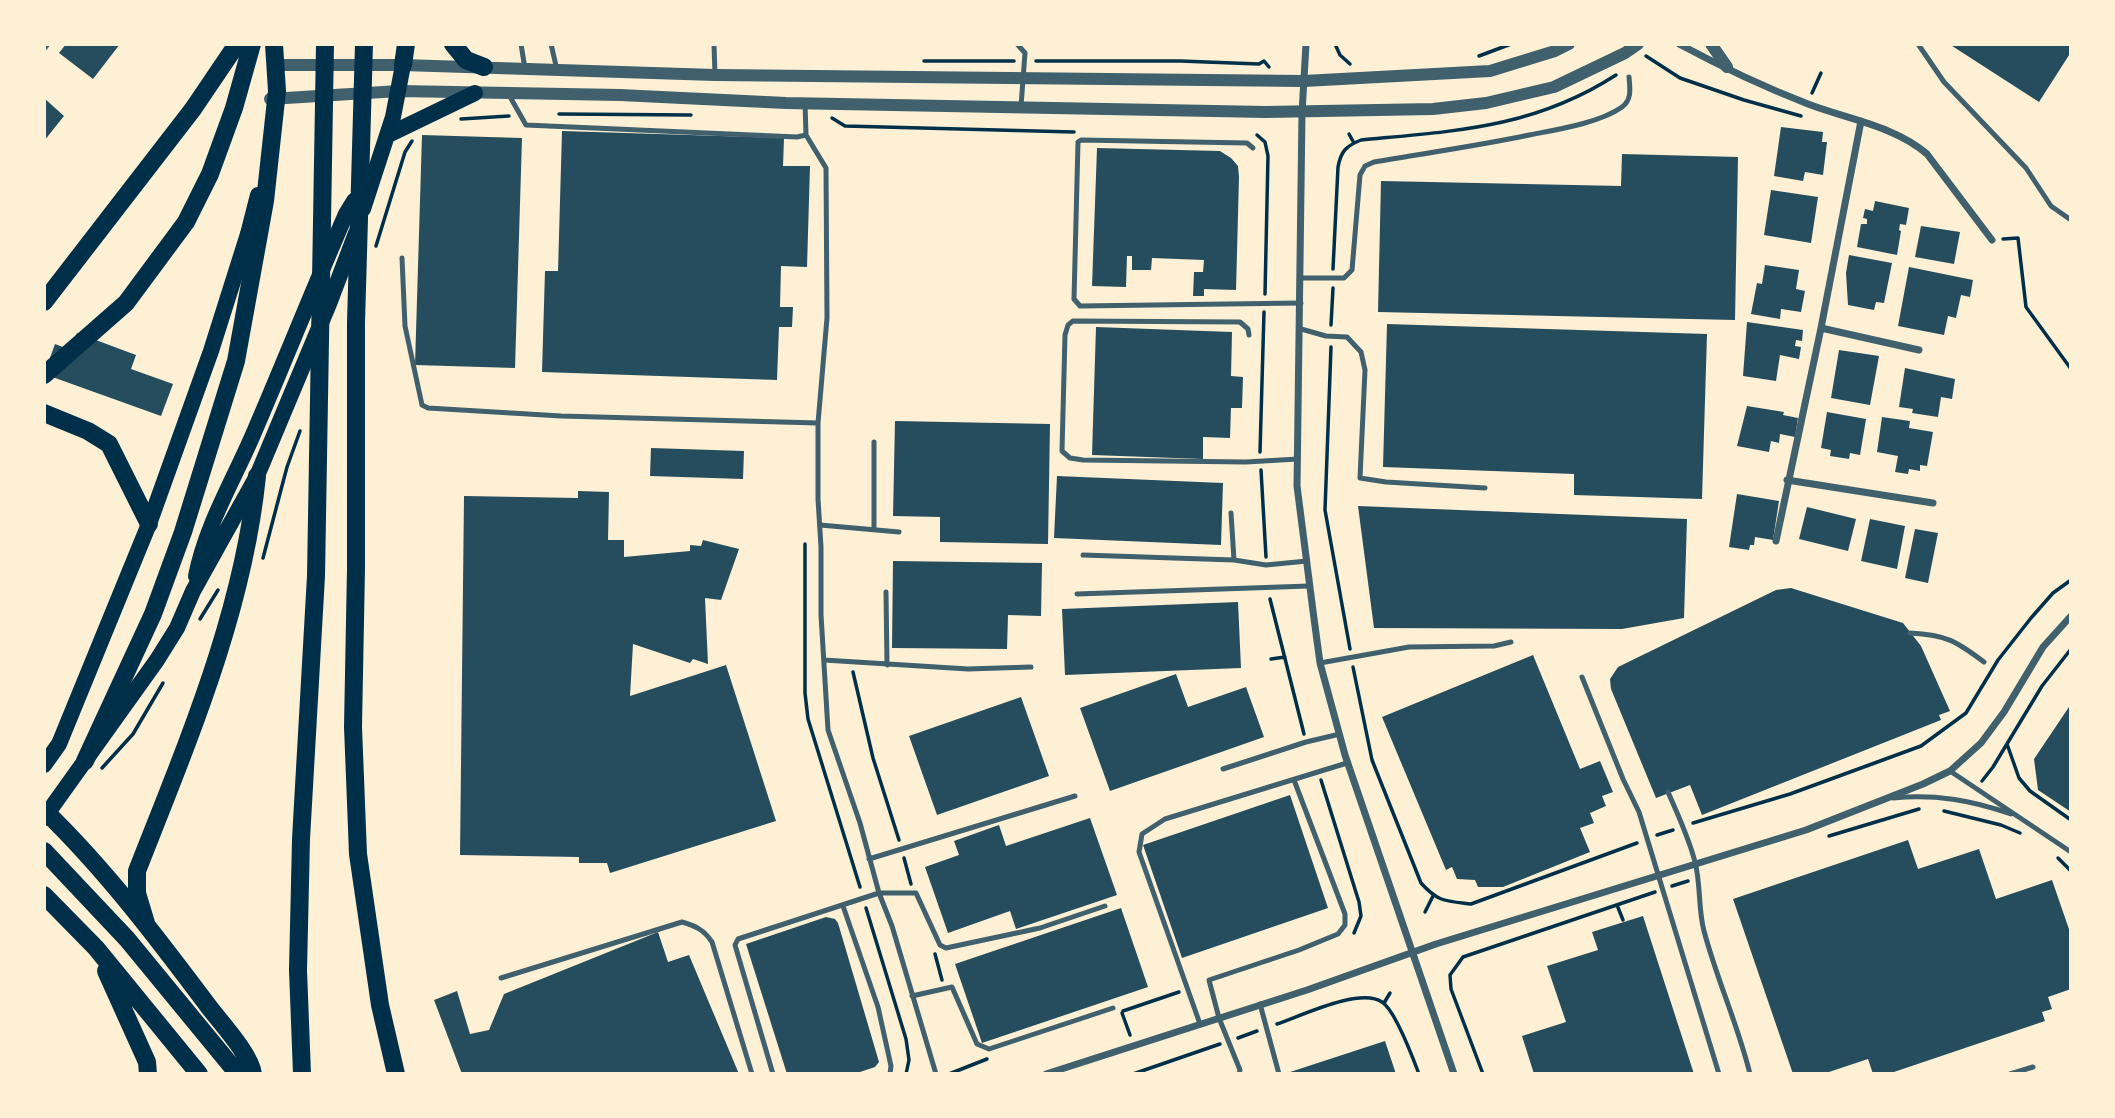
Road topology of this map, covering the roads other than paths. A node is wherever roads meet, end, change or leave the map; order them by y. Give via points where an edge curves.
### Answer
1 (237, 44) edge
2 (252, 44) edge
3 (275, 44) edge
4 (325, 44) edge
5 (364, 44) edge
6 (406, 44) edge
7 (453, 44) edge
8 (521, 44) edge
9 (551, 44) edge
10 (714, 44) edge
11 (1017, 44) edge
12 (1306, 44) edge
13 (1569, 44) edge
14 (1638, 44) edge
15 (1679, 44) edge
16 (1711, 44) edge
17 (1918, 44) edge
18 (275, 65) junction
19 (402, 65) junction
20 (484, 67) junction
21 (1727, 67) junction
22 (525, 69) junction
23 (557, 70) junction
24 (715, 75) junction
25 (1629, 77) dead end
26 (1024, 78) junction
27 (1304, 81) junction
28 (399, 91) junction
29 (475, 93) junction
30 (508, 93) junction
31 (270, 99) junction
32 (1021, 106) junction
33 (193, 109) junction
34 (806, 110) junction
35 (1302, 113) junction
36 (1861, 121) junction
37 (388, 135) junction
38 (806, 135) junction
39 (1253, 148) dead end
40 (368, 191) junction
41 (2071, 220) edge
42 (1992, 240) road end
43 (402, 258) dead end
44 (1301, 278) junction
45 (44, 302) edge
46 (1301, 303) junction
47 (1821, 328) junction
48 (1301, 329) junction
49 (1249, 335) dead end
50 (1919, 351) dead end
51 (44, 374) edge
52 (44, 413) edge
53 (818, 423) junction
54 (874, 442) dead end
55 (1298, 458) junction
56 (257, 476) junction
57 (1787, 480) junction
58 (1485, 488) dead end
59 (1933, 503) dead end
60 (1231, 513) dead end
61 (149, 524) junction
62 (820, 525) junction
63 (874, 529) junction
64 (899, 532) dead end
65 (1776, 541) dead end
66 (1083, 555) dead end
67 (1234, 560) junction
68 (1307, 561) junction
69 (1310, 586) junction
70 (193, 591) junction
71 (886, 592) dead end
72 (1077, 594) dead end
73 (2071, 616) edge
74 (1910, 632) dead end
75 (1511, 642) dead end
76 (824, 660) junction
77 (1984, 662) dead end
78 (1321, 663) junction
79 (887, 664) junction
80 (1031, 667) dead end
81 (1582, 677) dead end
82 (1339, 734) junction
83 (85, 761) junction
84 (1347, 763) junction
85 (44, 765) edge
86 (1223, 769) dead end
87 (1950, 771) junction
88 (1294, 780) junction
89 (1668, 792) dead end
90 (1076, 796) dead end
91 (1881, 799) junction
92 (44, 810) edge
93 (2020, 817) junction
94 (44, 818) edge
95 (44, 852) edge
96 (2071, 852) edge
97 (869, 859) junction
98 (1695, 864) junction
99 (1659, 874) junction
100 (879, 893) junction
101 (44, 895) edge
102 (843, 906) junction
103 (1105, 906) dead end
104 (146, 923) junction
105 (96, 948) junction
106 (1413, 951) junction
107 (501, 978) dead end
108 (912, 996) junction
109 (1260, 1004) junction
110 (1113, 1008) dead end
111 (1219, 1018) junction
112 (1200, 1024) junction
113 (2033, 1067) dead end
114 (148, 1074) edge
115 (199, 1074) edge
116 (238, 1074) edge
117 (253, 1074) edge
118 (302, 1074) edge
119 (396, 1074) edge
120 (752, 1074) edge
121 (773, 1074) edge
122 (890, 1074) edge
123 (936, 1074) edge
124 (1046, 1074) edge
125 (1239, 1074) edge
126 (1279, 1074) edge
127 (1454, 1074) edge
128 (1719, 1074) edge
129 (1750, 1074) edge
130 (2010, 1074) edge

1 - 33 highway
2 - 51 highway via 210,174 186,222 127,303
3 - 18 highway
3 - 83 highway via 277,91 265,201 236,361 153,614
4 - 118 highway via 316,576 298,970
5 - 119 highway via 356,323 353,727 358,854 380,1005
6 - 19 highway
7 - 20 highway via 466,60
8 - 22 lane
9 - 23 lane
10 - 24 lane
11 - 26 lane via 1025,53
12 - 27 street
13 - 27 street via 1490,71
14 - 35 street via 1554,88 1486,103
15 - 21 street
16 - 21 street
17 - 41 lane via 1944,82 2026,169 2051,206
18 - 19 street
18 - 31 main road
18 - 33 highway via 246,70
19 - 20 street
19 - 28 main road
20 - 22 street
21 - 36 street via 1807,104
22 - 23 street
23 - 24 street
24 - 26 street
25 - 44 lane via 1630,94 1623,107 1588,121 1365,166 1360,175 1352,270 1343,278
26 - 27 street
26 - 32 lane
27 - 35 street
28 - 29 street
28 - 31 street
28 - 37 main road
29 - 30 street
29 - 37 main road
30 - 34 street
30 - 38 lane via 526,125
31 - 61 main road via 257,201 248,234
32 - 34 street
32 - 35 street
33 - 45 highway
34 - 38 lane
35 - 44 street
36 - 42 street via 1917,145 1927,154
36 - 47 street
37 - 40 main road
38 - 53 lane via 826,168 827,318
39 - 46 lane via 1247,143 1081,139 1074,299 1080,306
40 - 56 main road via 354,240
40 - 70 main road via 346,214 210,527
43 - 53 lane via 405,326 422,405 428,408
44 - 46 street
46 - 48 street
47 - 50 street
47 - 57 street
48 - 55 street
48 - 58 lane via 1347,337 1362,352 1360,478
49 - 55 lane via 1240,322 1073,321 1065,335 1062,451 1083,460
52 - 61 highway via 108,444
53 - 62 lane
54 - 63 lane
55 - 68 street
56 - 70 main road
56 - 104 highway via 231,616 137,871 137,893
57 - 59 street
57 - 65 street
60 - 67 lane
61 - 85 main road via 59,744
62 - 63 lane
62 - 76 lane
63 - 64 lane
66 - 67 lane
67 - 68 lane via 1266,565
68 - 69 street
69 - 72 lane
69 - 78 street
70 - 83 main road via 157,660
71 - 79 lane
73 - 87 street via 2043,647 1981,743
74 - 77 lane via 1946,637
75 - 78 lane via 1409,647
76 - 79 lane
76 - 97 lane via 828,730
78 - 82 street
79 - 80 lane
81 - 99 lane via 1639,812
82 - 84 street
82 - 86 lane
83 - 94 main road
84 - 88 lane
84 - 106 street
87 - 91 street
87 - 93 lane
88 - 111 lane via 1345,914 1345,925 1338,934 1299,950 1210,979
88 - 112 lane via 1165,819 1142,834 1139,852
89 - 98 lane
90 - 97 lane
91 - 93 lane via 1955,798
91 - 98 street via 1805,830
92 - 104 highway
93 - 96 lane
95 - 116 highway via 127,939
97 - 100 lane
98 - 99 street
98 - 129 lane via 1703,927
99 - 106 street
99 - 128 lane
100 - 102 lane
100 - 103 lane via 917,894 940,945 946,948 1040,928
100 - 108 lane
101 - 105 highway
102 - 121 lane via 738,939 735,945
102 - 122 lane via 878,1007
104 - 117 highway
105 - 114 highway via 147,1062
105 - 115 highway
106 - 109 street
106 - 127 street
107 - 120 lane via 682,922 695,925 712,942
108 - 110 lane via 953,988 977,1044 989,1049
108 - 123 lane
109 - 111 street
109 - 126 lane
111 - 112 street
111 - 125 lane
112 - 124 street
113 - 130 lane

